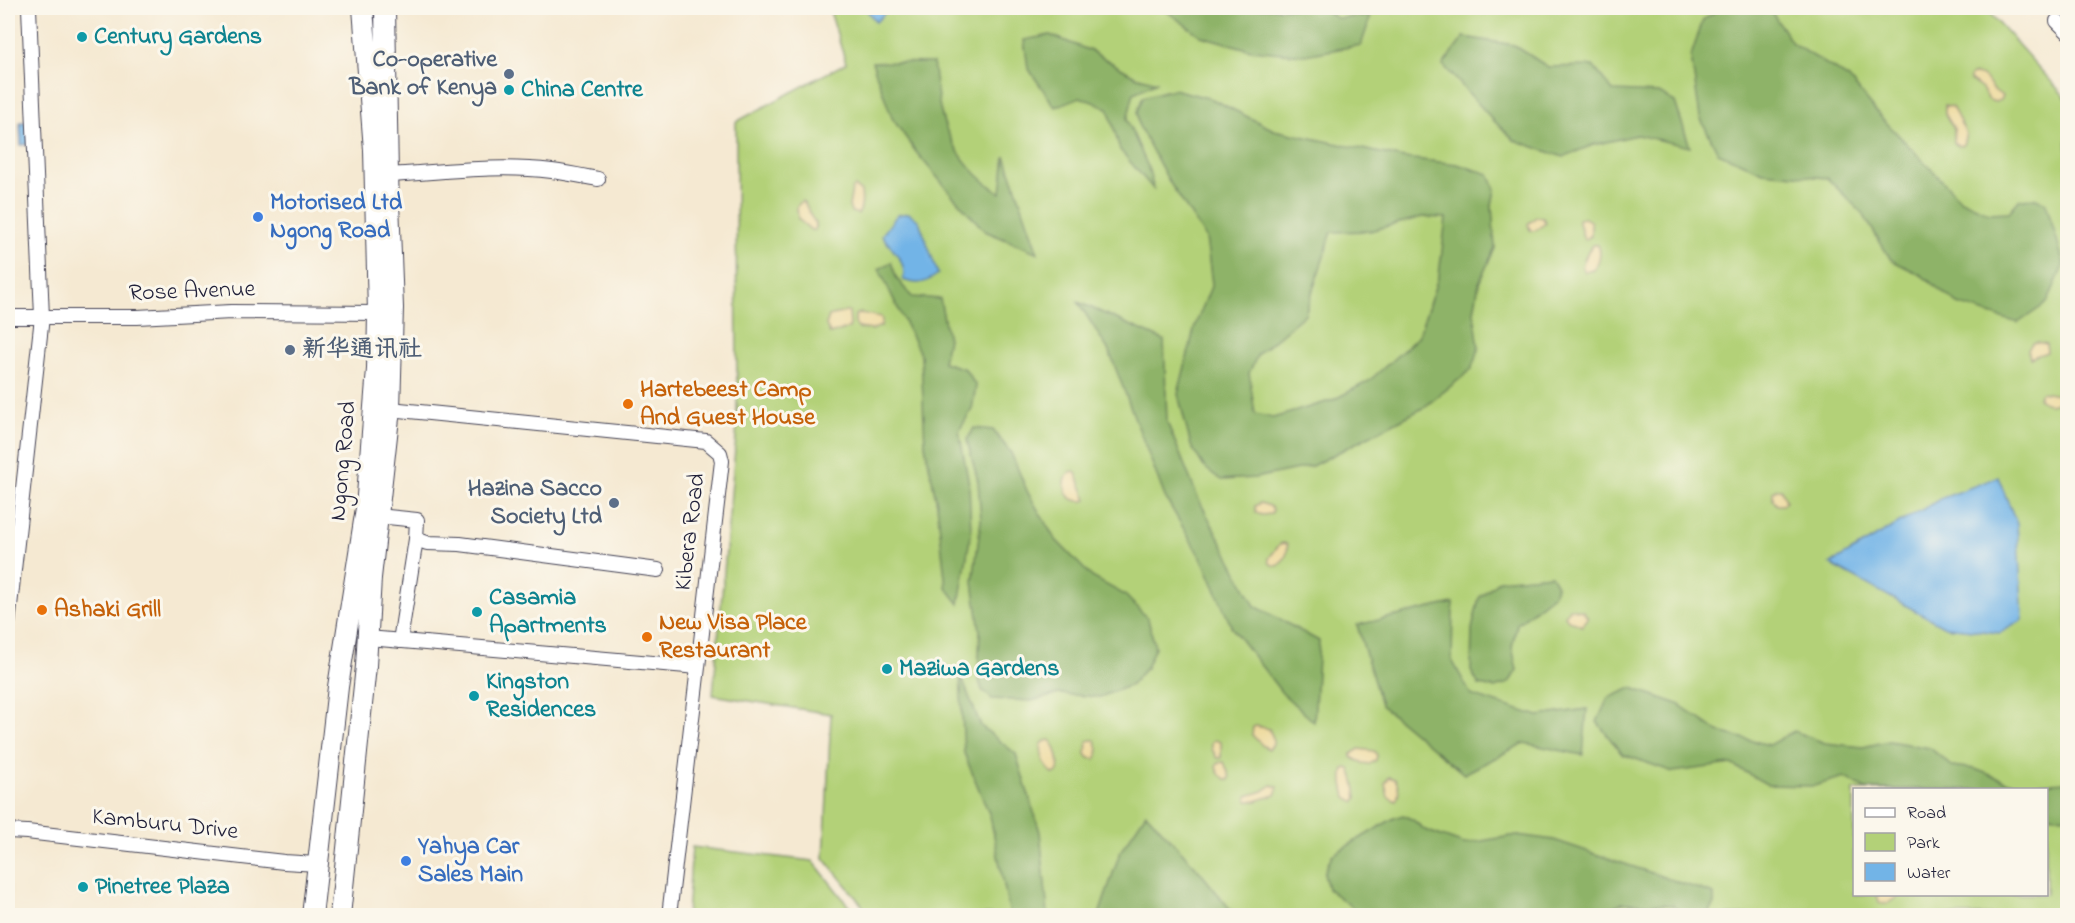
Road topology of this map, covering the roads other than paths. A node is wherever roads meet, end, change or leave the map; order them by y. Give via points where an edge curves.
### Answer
1 (29, 8) edge
2 (363, 8) edge
3 (385, 8) edge
4 (2057, 21) dead end
5 (2067, 32) edge
6 (388, 175) junction
7 (598, 179) dead end
8 (378, 313) junction
9 (8, 317) edge
10 (42, 317) junction
11 (390, 409) junction
12 (378, 516) junction
13 (416, 539) junction
14 (658, 570) dead end
15 (8, 624) edge
16 (368, 639) junction
17 (400, 641) junction
18 (698, 667) junction
19 (325, 787) junction
20 (353, 793) junction
21 (8, 831) edge
22 (317, 864) junction
23 (312, 915) edge
24 (340, 915) edge
25 (669, 915) edge

1 - 10 street
2 - 8 main road, Ngong Road via 374,150
3 - 6 main road, Ngong Road
4 - 5 street
6 - 7 street via 527,169
6 - 11 main road, Ngong Road via 393,308
8 - 10 street, Rose Avenue
8 - 19 main road, Ngong Road via 366,508
9 - 10 street, Rose Avenue
10 - 15 street
11 - 12 main road, Ngong Road
11 - 18 street, Kibera Road via 706,441 715,447 722,461
12 - 13 street via 417,520
12 - 16 main road, Ngong Road
13 - 14 street
13 - 17 street
16 - 17 street
16 - 20 main road, Ngong Road
17 - 18 street
18 - 25 street, Kibera Road
19 - 20 main road via 329,779 344,776
19 - 22 main road, Ngong Road
20 - 24 main road, Ngong Road
21 - 22 street, Kamburu Drive
22 - 23 main road, Ngong Road

